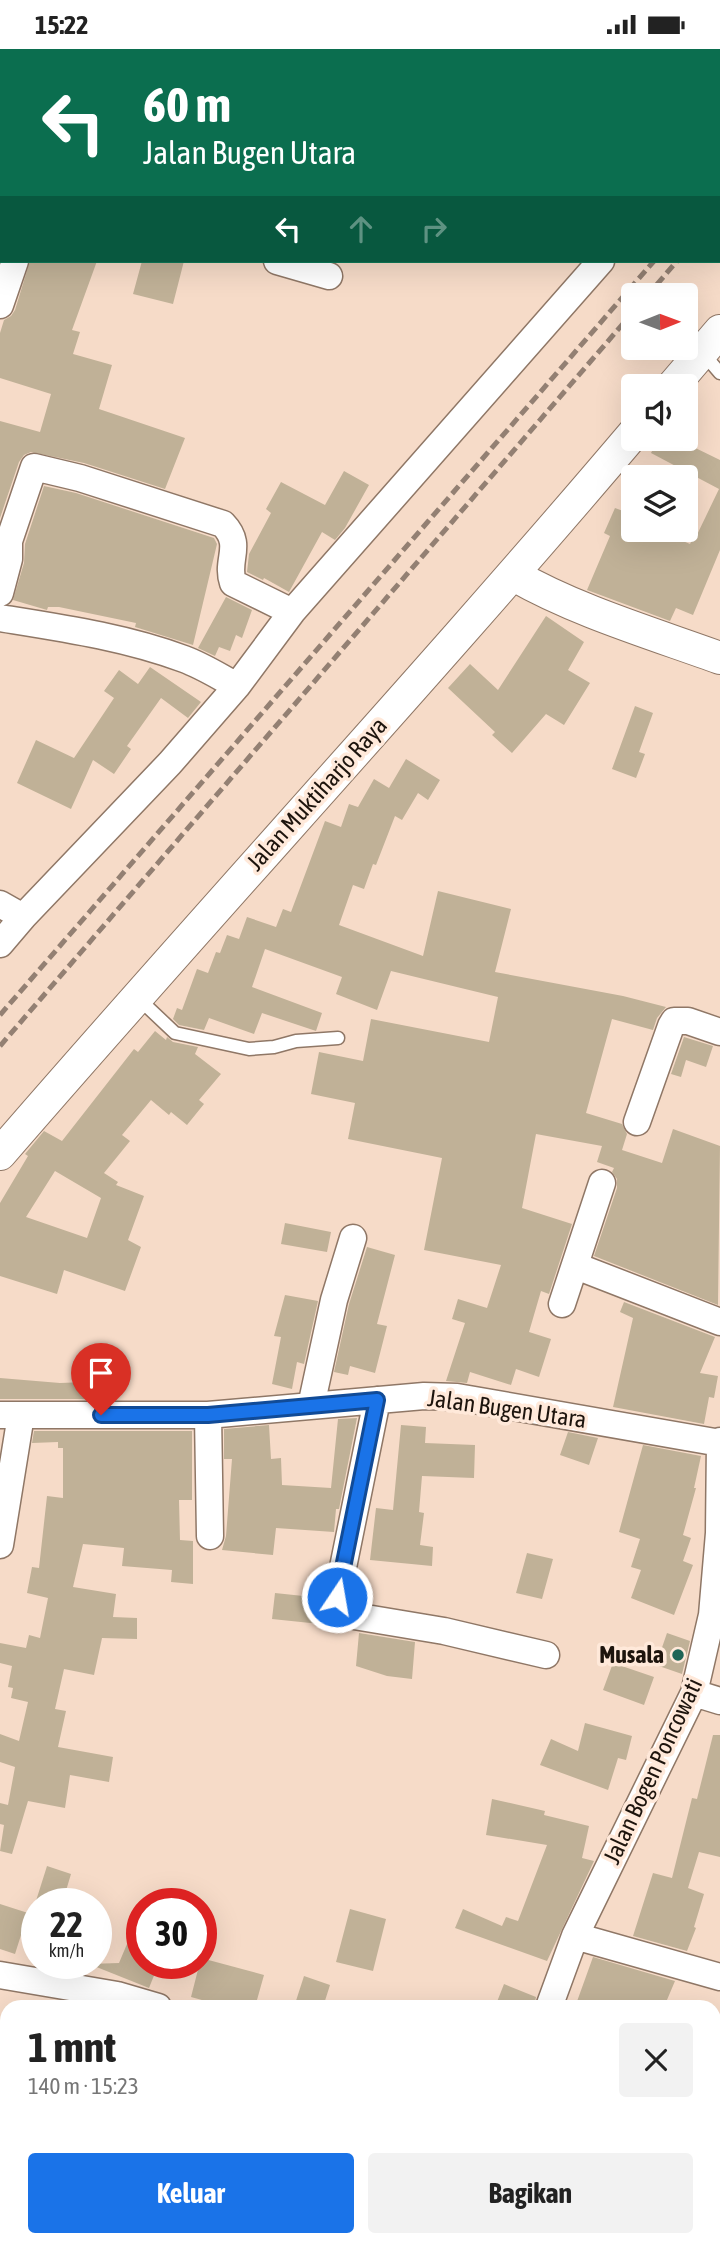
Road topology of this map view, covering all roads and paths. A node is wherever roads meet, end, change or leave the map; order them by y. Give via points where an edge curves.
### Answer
1 (14, 263) edge
2 (284, 263) edge
3 (599, 263) edge
4 (329, 276) dead end
5 (0, 305) edge
6 (714, 352) edge
7 (688, 374) edge
8 (621, 448) edge
9 (514, 575) junction
10 (0, 593) edge
11 (292, 612) junction
12 (0, 618) edge
13 (720, 659) edge
14 (237, 686) junction
15 (0, 904) edge
16 (23, 917) junction
17 (0, 944) edge
18 (136, 997) junction
19 (720, 1032) edge
20 (338, 1038) dead end
21 (638, 1122) dead end
22 (0, 1154) edge
23 (602, 1183) dead end
24 (353, 1238) dead end
25 (576, 1266) junction
26 (562, 1304) dead end
27 (720, 1322) edge
28 (377, 1400) junction
29 (311, 1406) junction
30 (10, 1415) edge
31 (208, 1415) junction
32 (720, 1442) edge
33 (719, 1534) edge
34 (210, 1536) dead end
35 (0, 1545) edge
36 (546, 1655) dead end
37 (694, 1693) junction
38 (720, 1701) edge
39 (575, 1936) junction
40 (0, 1975) edge
41 (720, 1977) edge
42 (134, 2000) edge
43 (552, 2000) edge

1 - 5 street
2 - 4 street
3 - 11 street
6 - 7 street
8 - 9 street, Jalan Muktiharjo Raya
9 - 13 street
9 - 18 street, Jalan Muktiharjo Raya
10 - 11 street via 9,541 34,467 223,524 233,534 233,583
11 - 14 street
12 - 14 street via 140,645 187,660
14 - 16 street
15 - 16 street
16 - 17 street
18 - 20 lane via 175,1033 249,1049
18 - 22 street, Jalan Muktiharjo Raya
19 - 21 street via 674,1021
23 - 25 street
24 - 29 street
25 - 26 street
25 - 27 street
28 - 29 street, Jalan Bugen Utara
28 - 32 street, Jalan Bugen Utara via 457,1397
28 - 36 street via 337,1597 340,1607 348,1615
29 - 31 street, Jalan Bugen Utara
30 - 31 street, Jalan Bugen Utara
30 - 35 street
31 - 34 street
32 - 33 street, Jalan Bogen Poncowati
33 - 37 street, Jalan Bogen Poncowati via 712,1615
37 - 38 street
37 - 39 street, Jalan Bogen Poncowati
39 - 41 street
39 - 43 street, Jalan Bogen Poncowati
40 - 42 street

